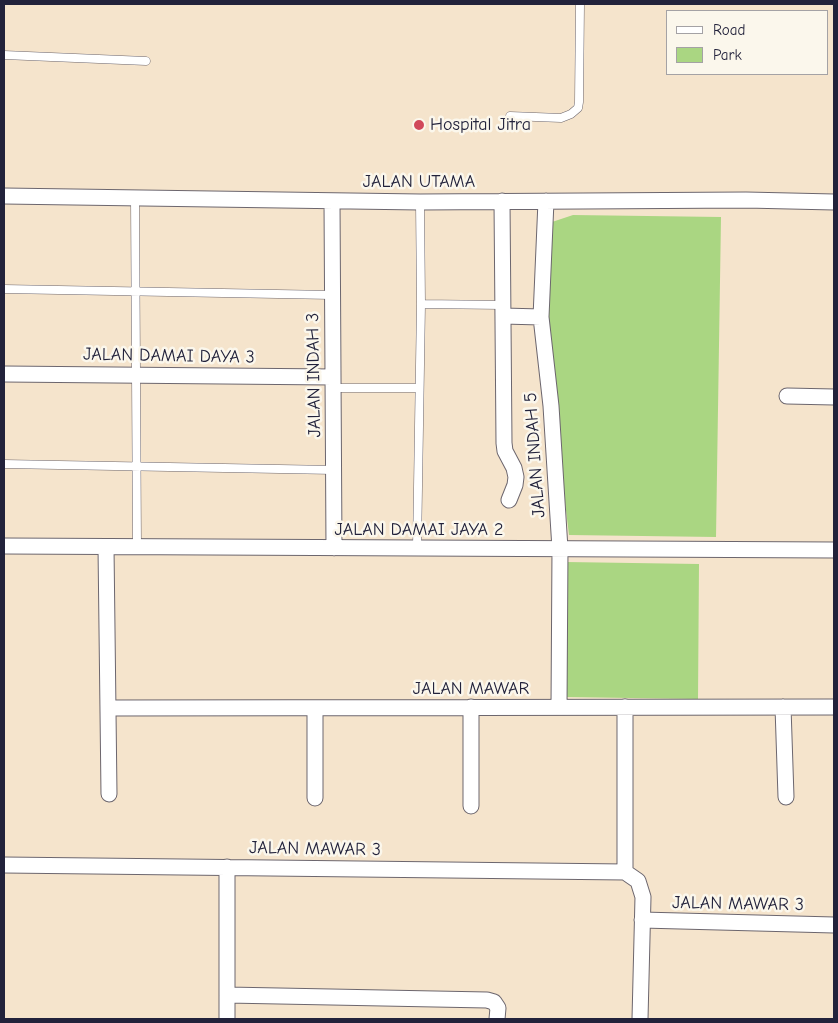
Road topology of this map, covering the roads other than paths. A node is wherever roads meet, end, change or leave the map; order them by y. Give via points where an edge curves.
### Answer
1 (580, 4) edge
2 (4, 56) edge
3 (146, 61) dead end
4 (510, 116) dead end
5 (4, 196) edge
6 (135, 197) junction
7 (332, 201) junction
8 (502, 201) junction
9 (546, 201) junction
10 (420, 202) junction
11 (834, 202) edge
12 (4, 289) edge
13 (136, 291) junction
14 (332, 295) junction
15 (421, 304) junction
16 (503, 311) junction
17 (541, 317) junction
18 (4, 374) edge
19 (136, 375) junction
20 (333, 382) junction
21 (418, 388) junction
22 (787, 396) dead end
23 (834, 397) edge
24 (4, 464) edge
25 (137, 466) junction
26 (334, 470) junction
27 (509, 500) dead end
28 (4, 546) edge
29 (106, 547) junction
30 (138, 547) junction
31 (334, 548) junction
32 (416, 548) junction
33 (560, 549) junction
34 (834, 550) edge
35 (471, 707) junction
36 (559, 707) junction
37 (626, 707) junction
38 (783, 707) junction
39 (834, 707) edge
40 (108, 708) junction
41 (314, 708) junction
42 (109, 794) dead end
43 (786, 797) dead end
44 (315, 798) dead end
45 (471, 806) dead end
46 (4, 865) edge
47 (227, 867) junction
48 (626, 872) junction
49 (642, 920) junction
50 (834, 924) edge
51 (227, 995) junction
52 (227, 1019) edge
53 (497, 1019) edge
54 (640, 1019) edge

1 - 4 lane via 578,108 561,118
2 - 3 lane
5 - 6 street, JALAN UTAMA
6 - 7 street, JALAN UTAMA
6 - 13 lane
7 - 10 street, JALAN UTAMA
7 - 14 street, JALAN INDAH 3
8 - 9 street, JALAN UTAMA
8 - 10 street, JALAN UTAMA
8 - 16 street
9 - 11 street, JALAN UTAMA
9 - 17 street, JALAN INDAH 5
10 - 15 lane
12 - 13 lane
13 - 14 lane
13 - 19 lane
14 - 20 street, JALAN INDAH 3
15 - 16 lane
15 - 21 lane
16 - 17 street
16 - 27 street via 504,443 516,476
17 - 33 street, JALAN INDAH 5 via 551,406
18 - 19 street, JALAN DAMAI DAYA 3
19 - 20 street, JALAN DAMAI DAYA 3
19 - 25 lane
20 - 21 lane
20 - 26 street, JALAN INDAH 3
21 - 32 lane
22 - 23 street
24 - 25 lane
25 - 26 lane
25 - 30 lane
26 - 31 street, JALAN INDAH 3
28 - 29 street, JALAN DAMAI JAYA 2
29 - 30 street, JALAN DAMAI JAYA 2
29 - 40 street
30 - 31 street, JALAN DAMAI JAYA 2
31 - 32 street, JALAN DAMAI JAYA 2
32 - 33 street, JALAN DAMAI JAYA 2
33 - 34 street, JALAN DAMAI JAYA 2
33 - 36 street, JALAN INDAH 5
35 - 36 street, JALAN MAWAR
35 - 41 street, JALAN MAWAR
35 - 45 street
36 - 37 street, JALAN MAWAR
37 - 38 street, JALAN MAWAR
37 - 48 street
38 - 39 street, JALAN MAWAR
38 - 43 street
40 - 41 street, JALAN MAWAR
40 - 42 street
41 - 44 street
46 - 47 street, JALAN MAWAR 3
47 - 48 street, JALAN MAWAR 3
47 - 51 street
48 - 49 street via 638,881
49 - 50 street, JALAN MAWAR 3
49 - 54 street
51 - 52 street
51 - 53 street via 487,1000 498,1008

